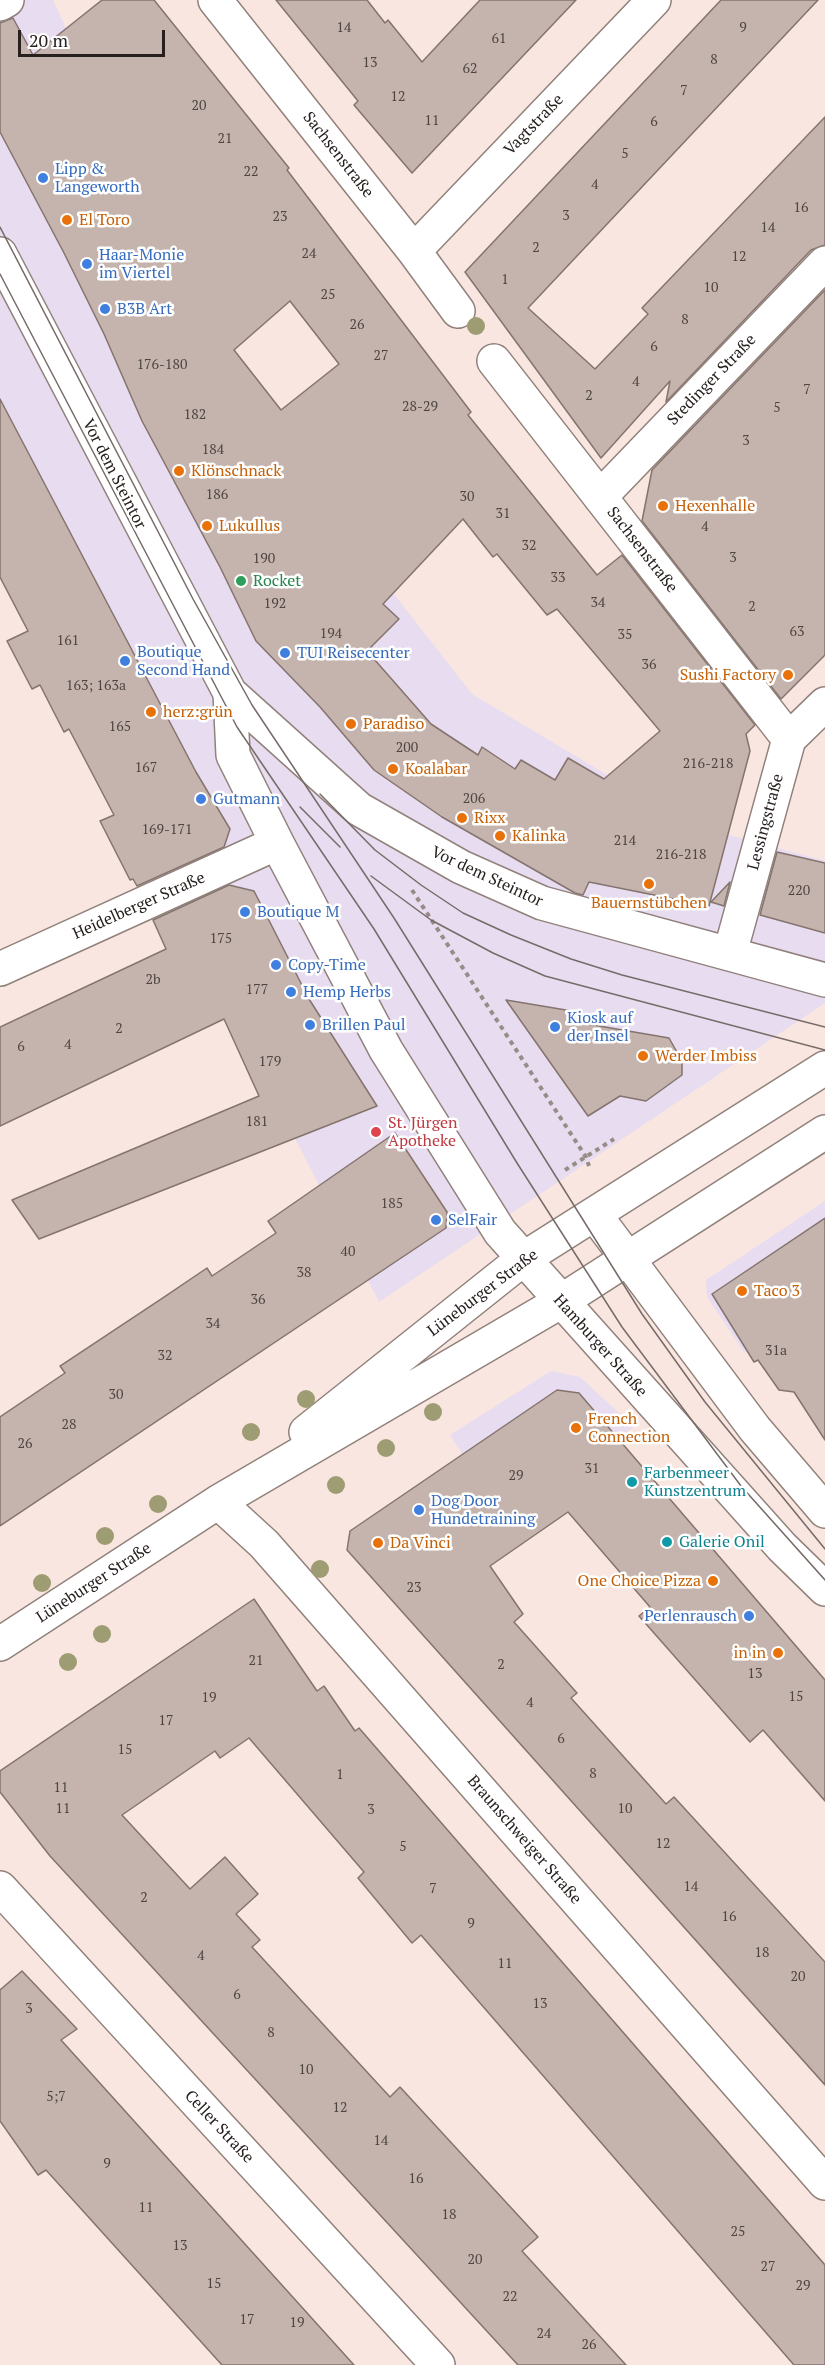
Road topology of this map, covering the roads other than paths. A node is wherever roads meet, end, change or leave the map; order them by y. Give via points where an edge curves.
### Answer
1 (7, 0) edge
2 (216, 0) edge
3 (654, 0) edge
4 (0, 4) edge
5 (414, 251) junction
6 (0, 254) edge
7 (825, 263) edge
8 (9, 294) edge
9 (458, 311) dead end
10 (494, 361) dead end
11 (600, 497) junction
12 (230, 693) junction
13 (825, 704) edge
14 (789, 739) junction
15 (277, 843) junction
16 (730, 953) junction
17 (0, 969) edge
18 (825, 980) edge
19 (825, 1068) edge
20 (825, 1132) edge
21 (595, 1215) junction
22 (523, 1259) junction
23 (628, 1260) junction
24 (560, 1302) junction
25 (218, 1502) junction
26 (825, 1511) edge
27 (825, 1589) edge
28 (0, 1644) edge
29 (0, 1888) edge
30 (825, 2183) edge
31 (438, 2365) edge

1 - 4 street
2 - 5 street, Sachsenstraße
3 - 5 street, Vagtstraße
5 - 9 street, Sachsenstraße
6 - 8 street, Vor dem Steintor
7 - 11 street, Stedinger Straße
8 - 12 street, Vor dem Steintor
10 - 11 street, Sachsenstraße
11 - 14 street, Sachsenstraße
12 - 15 street, Vor dem Steintor via 233,755
12 - 16 street, Vor dem Steintor via 359,809 461,867 542,903
13 - 14 street
14 - 16 street, Lessingstraße
15 - 17 street, Heidelberger Straße
15 - 22 street, Vor dem Steintor via 386,1050 488,1215
16 - 18 street, Vor dem Steintor
19 - 21 street, Lüneburger Straße
20 - 23 street, Lüneburger Straße
21 - 22 street, Lüneburger Straße
21 - 23 street
22 - 24 street, Hamburger Straße
22 - 25 street, Lüneburger Straße
23 - 24 street, Lüneburger Straße
23 - 26 street via 755,1429
24 - 25 street, Lüneburger Straße
24 - 27 street, Hamburger Straße via 782,1547
25 - 28 street, Lüneburger Straße
25 - 30 street, Braunschweiger Straße via 264,1544
29 - 31 street, Celler Straße

